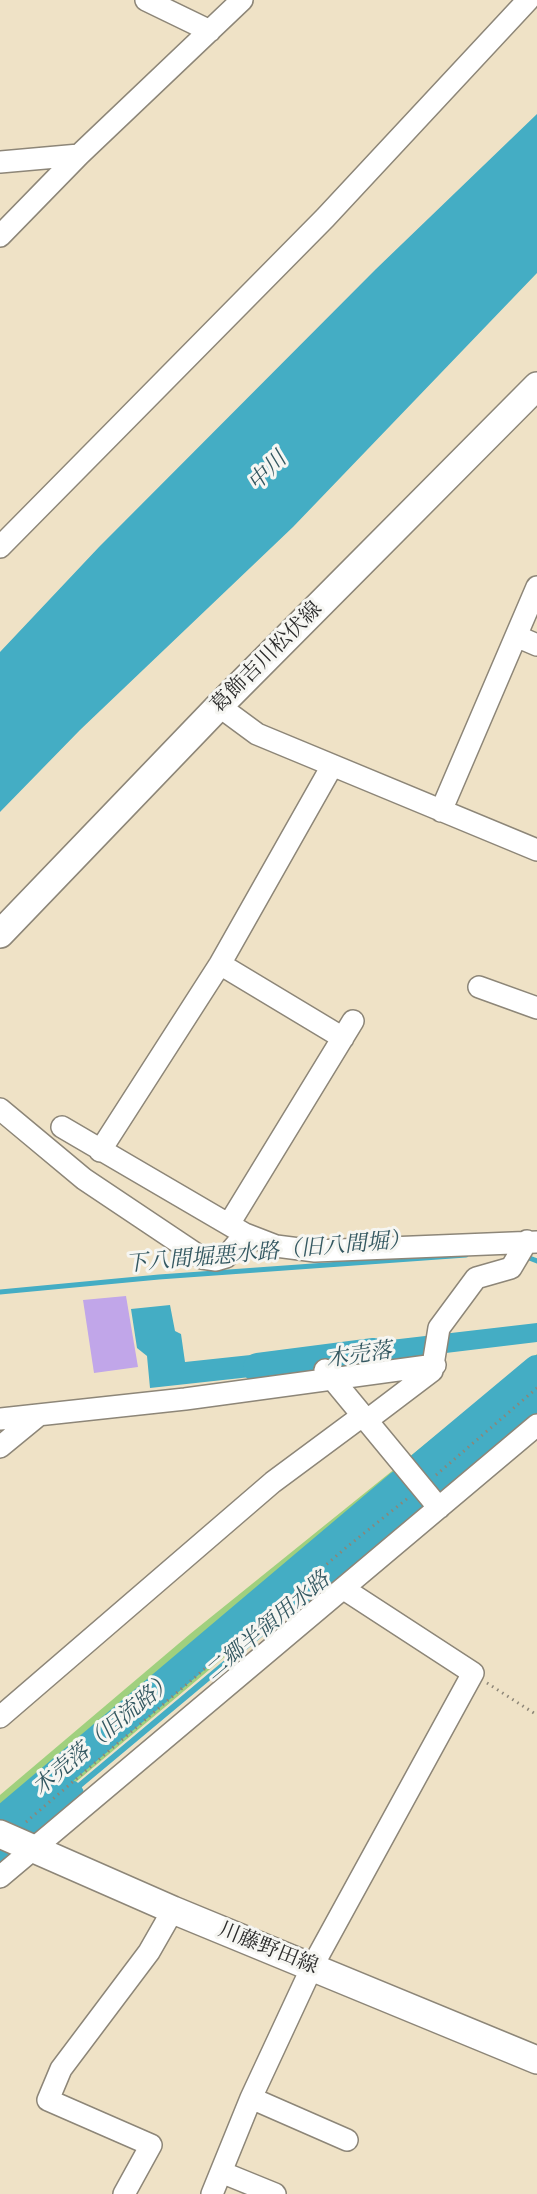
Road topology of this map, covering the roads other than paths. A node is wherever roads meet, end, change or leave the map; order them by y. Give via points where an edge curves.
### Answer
1 (146, 0) edge
2 (243, 0) edge
3 (528, 0) edge
4 (210, 31) junction
5 (79, 155) junction
6 (0, 162) edge
7 (0, 236) edge
8 (537, 386) edge
9 (0, 548) edge
10 (537, 587) edge
11 (516, 636) junction
12 (537, 645) edge
13 (219, 706) junction
14 (332, 766) junction
15 (441, 811) junction
16 (537, 850) edge
17 (0, 934) edge
18 (220, 964) junction
19 (479, 987) dead end
20 (537, 1008) edge
21 (0, 1109) edge
22 (62, 1127) dead end
23 (100, 1151) junction
24 (237, 1229) junction
25 (534, 1241) edge
26 (435, 1365) junction
27 (328, 1374) junction
28 (39, 1415) junction
29 (0, 1419) edge
30 (364, 1419) junction
31 (537, 1425) edge
32 (0, 1447) edge
33 (439, 1508) junction
34 (344, 1588) junction
35 (0, 1717) edge
36 (19, 1838) edge
37 (0, 1877) edge
38 (173, 1910) junction
39 (312, 1967) junction
40 (537, 2061) edge
41 (251, 2098) junction
42 (347, 2140) dead end
43 (221, 2172) junction
44 (124, 2194) edge
45 (212, 2194) edge
46 (275, 2194) edge

1 - 4 street
2 - 4 street
3 - 9 street via 325,218
4 - 5 street
5 - 6 street
5 - 7 street
8 - 13 main road, 葛飾吉川松伏線
10 - 11 street
11 - 12 street
11 - 15 street
13 - 14 street via 257,734
13 - 17 main road, 葛飾吉川松伏線
14 - 15 street
14 - 18 street
15 - 16 street
18 - 23 street
18 - 24 street via 348,1029
19 - 20 street
21 - 24 street via 84,1179 202,1258 226,1257
22 - 23 street
23 - 24 street
24 - 25 street via 276,1246 315,1251
25 - 26 street via 511,1268 476,1278 439,1328
26 - 27 street
26 - 30 street
27 - 28 street via 185,1399
27 - 30 street
28 - 29 street
28 - 32 street
30 - 33 street
30 - 35 street via 273,1482
31 - 33 street
33 - 34 street
34 - 36 street
34 - 39 street via 473,1673
36 - 37 street
36 - 38 main road, 川藤野田線
38 - 39 main road, 川藤野田線
38 - 44 street via 149,1952 61,2069 48,2100 151,2145
39 - 40 main road, 川藤野田線
39 - 41 street
41 - 42 street
41 - 43 street
43 - 45 street
43 - 46 street

